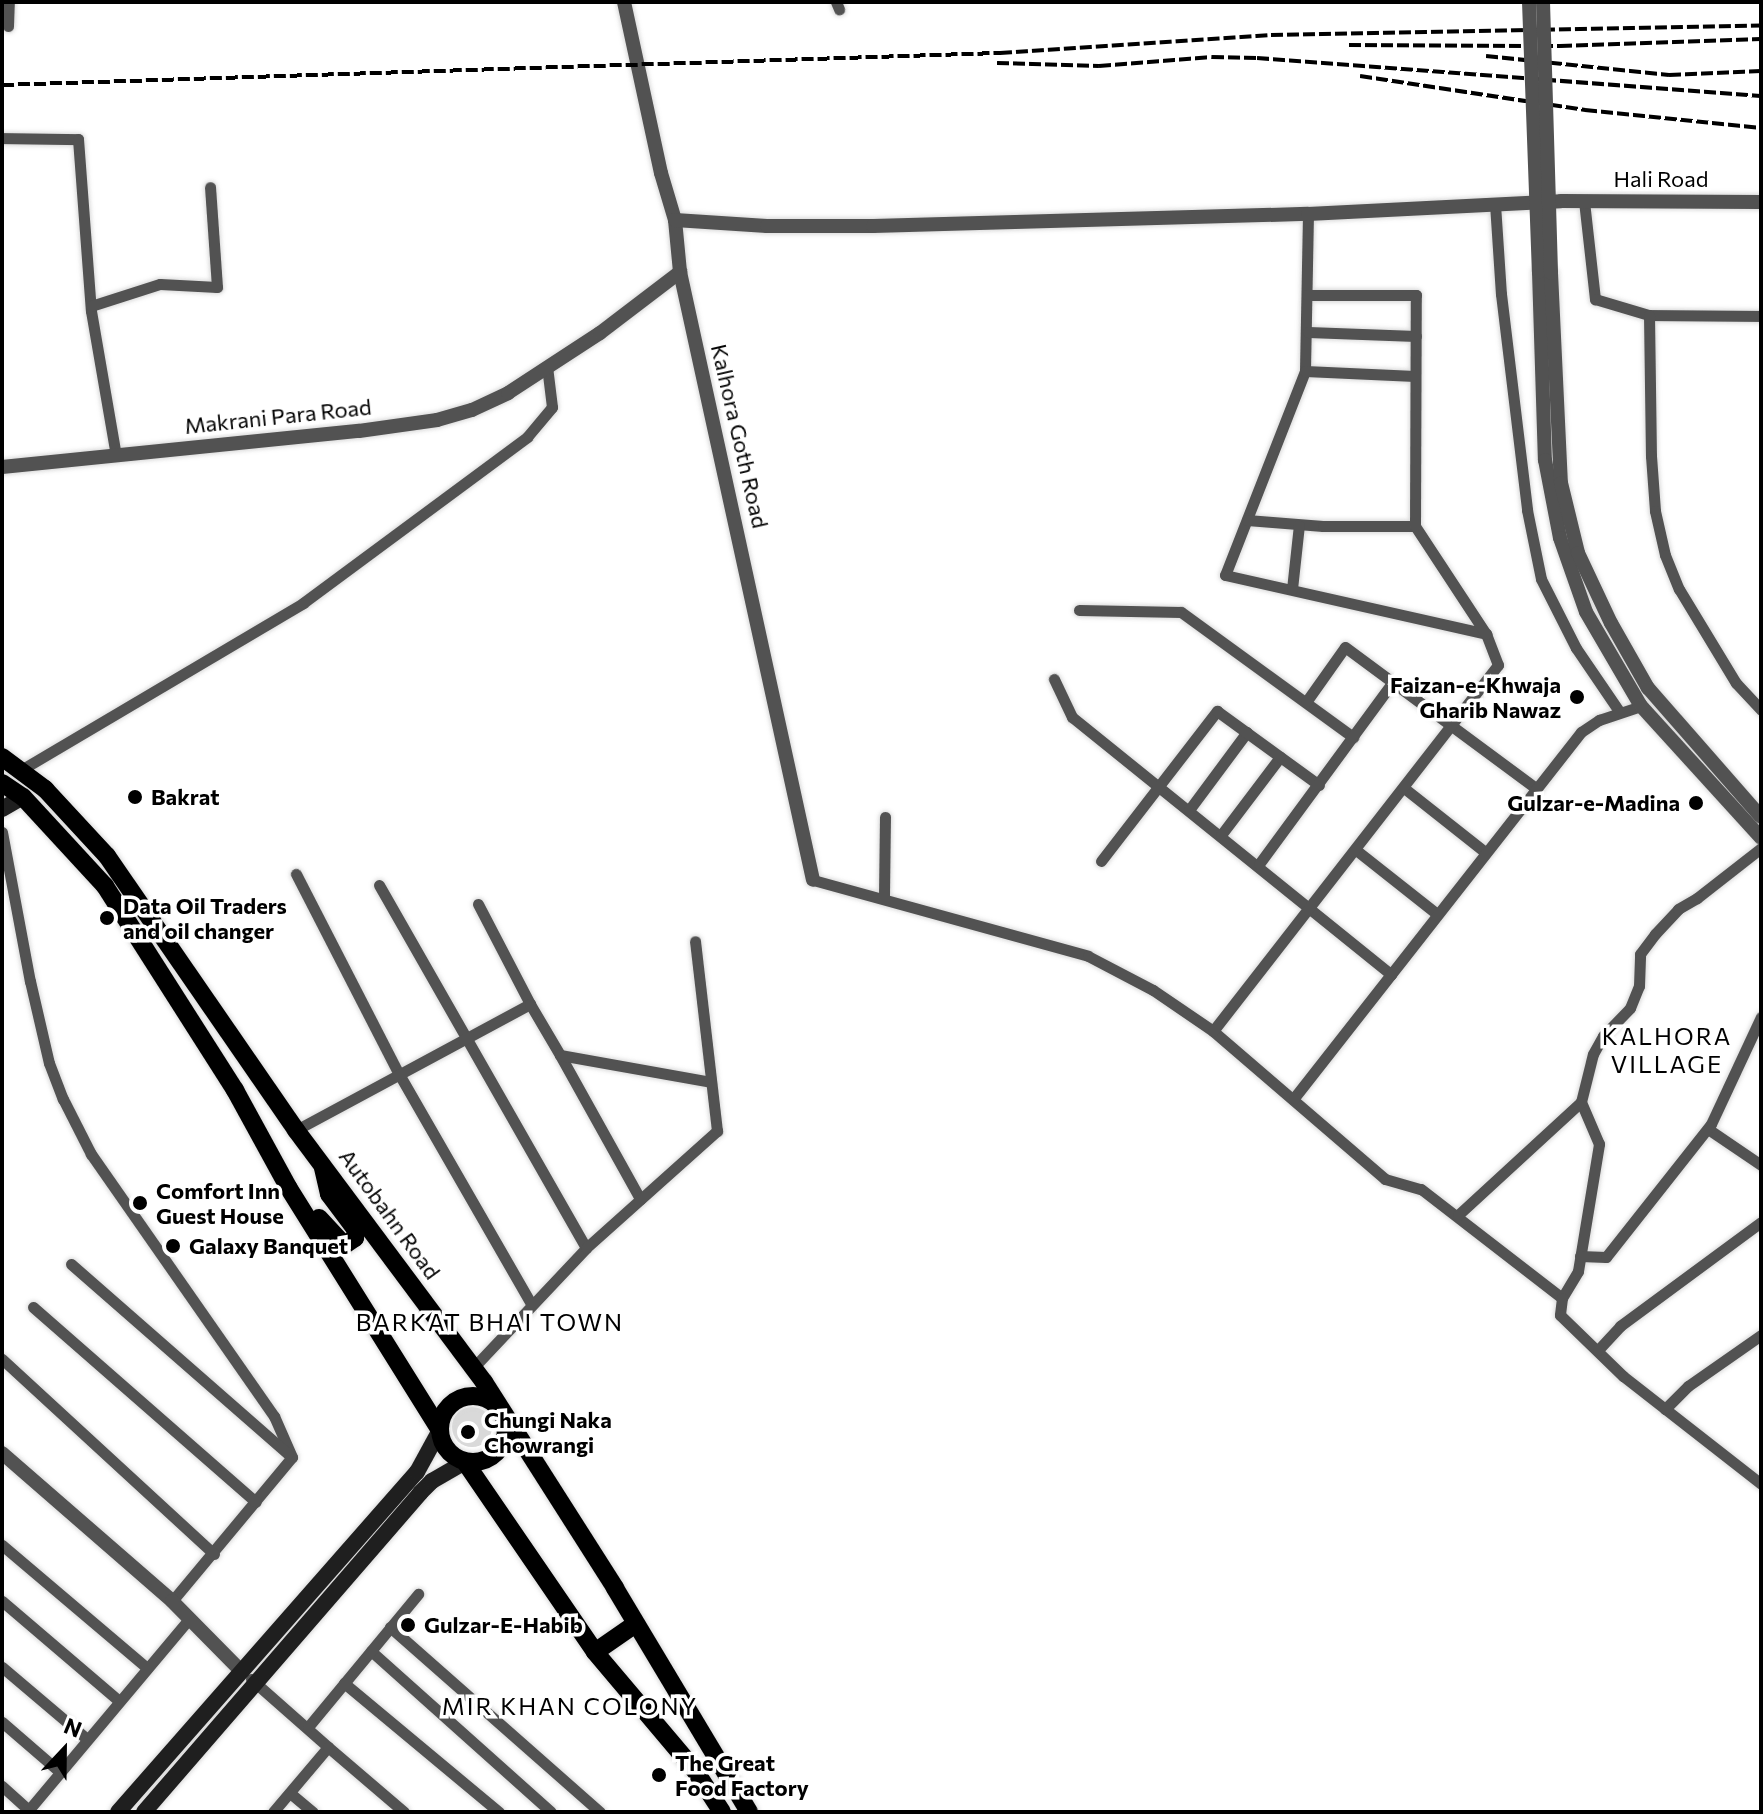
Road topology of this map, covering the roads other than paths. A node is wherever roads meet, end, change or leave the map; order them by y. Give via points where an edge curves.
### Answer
1 (9, 2) edge
2 (624, 2) edge
3 (1529, 2) edge
4 (1543, 2) edge
5 (8, 26) dead end
6 (2, 138) edge
7 (210, 187) dead end
8 (1584, 201) junction
9 (1761, 202) edge
10 (1495, 204) junction
11 (1308, 214) junction
12 (675, 220) junction
13 (680, 272) junction
14 (1545, 273) junction
15 (1307, 295) junction
16 (91, 306) junction
17 (1649, 315) junction
18 (1761, 316) edge
19 (1308, 332) junction
20 (1416, 336) junction
21 (547, 368) junction
22 (1305, 371) junction
23 (1415, 376) junction
24 (116, 456) junction
25 (2, 467) edge
26 (1247, 520) junction
27 (1299, 525) junction
28 (1415, 526) junction
29 (1292, 589) junction
30 (1079, 610) dead end
31 (1486, 634) junction
32 (1054, 679) dead end
33 (1392, 683) junction
34 (1306, 702) junction
35 (1641, 706) junction
36 (1761, 710) edge
37 (1619, 711) junction
38 (1451, 726) junction
39 (1247, 732) junction
40 (1353, 737) junction
41 (2, 757) edge
42 (1280, 757) junction
43 (21, 770) junction
44 (2, 783) edge
45 (1319, 785) junction
46 (1159, 786) junction
47 (1534, 787) junction
48 (1404, 788) junction
49 (23, 797) junction
50 (2, 809) edge
51 (1189, 810) junction
52 (885, 817) dead end
53 (1761, 817) edge
54 (2, 832) edge
55 (1221, 835) junction
56 (1761, 838) edge
57 (1761, 848) edge
58 (1356, 850) junction
59 (1485, 852) junction
60 (1101, 861) dead end
61 (1259, 864) junction
62 (296, 874) dead end
63 (813, 880) joint
64 (379, 885) dead end
65 (884, 897) junction
66 (478, 904) dead end
67 (1311, 907) junction
68 (1437, 914) junction
69 (695, 941) dead end
70 (1391, 974) junction
71 (530, 1004) junction
72 (1761, 1017) edge
73 (1213, 1031) junction
74 (468, 1038) junction
75 (560, 1055) junction
76 (399, 1074) junction
77 (711, 1082) junction
78 (1294, 1098) junction
79 (1581, 1102) junction
80 (1708, 1129) junction
81 (296, 1130) junction
82 (322, 1161) junction
83 (1761, 1165) edge
84 (288, 1187) junction
85 (640, 1199) junction
86 (1458, 1215) junction
87 (1761, 1222) edge
88 (586, 1248) junction
89 (1580, 1256) junction
90 (71, 1264) dead end
91 (1562, 1298) junction
92 (531, 1304) junction
93 (33, 1307) dead end
94 (1761, 1335) edge
95 (1598, 1350) junction
96 (2, 1359) edge
97 (473, 1368) junction
98 (1665, 1409) junction
99 (502, 1411) junction
100 (440, 1430) junction
101 (2, 1453) edge
102 (292, 1457) junction
103 (465, 1462) junction
104 (1761, 1484) edge
105 (256, 1502) junction
106 (2, 1545) edge
107 (214, 1554) junction
108 (418, 1594) dead end
109 (2, 1601) edge
110 (172, 1601) junction
111 (189, 1619) junction
112 (634, 1625) junction
113 (390, 1627) junction
114 (371, 1651) junction
115 (595, 1652) junction
116 (2, 1667) edge
117 (147, 1668) junction
118 (241, 1671) junction
119 (255, 1683) junction
120 (344, 1683) junction
121 (119, 1701) junction
122 (2, 1722) edge
123 (308, 1727) junction
124 (87, 1739) junction
125 (328, 1747) junction
126 (60, 1772) junction
127 (2, 1786) edge
128 (290, 1793) junction
129 (28, 1811) edge
130 (118, 1812) edge
131 (144, 1812) edge
132 (273, 1812) edge
133 (313, 1812) edge
134 (404, 1812) edge
135 (499, 1812) edge
136 (551, 1812) edge
137 (600, 1812) edge
138 (722, 1812) edge
139 (749, 1812) edge

1 - 5 street
2 - 12 street, Kalhora Goth Road
3 - 14 street, bridge
4 - 14 street, bridge
6 - 16 street via 78,139
7 - 16 street via 217,287 160,284
8 - 9 street, Hali Road
8 - 10 street, Hali Road
8 - 17 street via 1595,299
10 - 11 street, Hali Road
10 - 37 street via 1527,510 1541,579 1576,648
11 - 12 street, Hali Road via 873,226
11 - 15 street
12 - 13 street, Kalhora Goth Road
13 - 21 street, Makrani Para Road
13 - 63 street, Kalhora Goth Road
14 - 35 street via 1545,460 1560,538 1586,612
14 - 53 street via 1561,483 1578,553 1648,688
15 - 19 street
15 - 20 street via 1416,295
16 - 24 street
17 - 18 street
17 - 36 street via 1651,456 1665,555 1679,589 1736,683
19 - 20 street
19 - 22 street
20 - 23 street
21 - 24 street, Makrani Para Road via 472,410 437,420
21 - 43 street via 552,407 527,437 303,603
22 - 23 street
22 - 26 street
23 - 28 street
24 - 25 street, Makrani Para Road
26 - 27 street
26 - 29 street via 1225,575
27 - 28 street
27 - 29 street
28 - 31 street
29 - 31 street
30 - 34 street via 1181,612
31 - 38 street via 1498,665
32 - 46 street via 1072,717
33 - 34 street via 1345,647
33 - 38 street
33 - 40 street
34 - 40 street
35 - 37 street
35 - 56 street
37 - 47 street via 1581,732
38 - 47 street
38 - 48 street
39 - 42 street
39 - 46 street via 1217,711
39 - 51 street
40 - 45 street
41 - 43 highway, Autobahn Road
42 - 45 street
42 - 55 street
43 - 81 highway, Autobahn Road via 70,813 107,856
44 - 49 highway
45 - 61 street
46 - 51 street
46 - 60 street
47 - 59 street
48 - 58 street
48 - 59 street
49 - 50 main road
49 - 84 highway via 105,886 235,1090
51 - 55 street
52 - 65 street
54 - 102 street via 49,1063 63,1099 91,1154 274,1416
55 - 61 street
57 - 79 street via 1678,909 1640,954 1639,986 1630,1008 1593,1054
58 - 67 street
58 - 68 street
59 - 68 street
61 - 67 street
62 - 76 street
63 - 65 street
64 - 74 street
65 - 73 street via 1088,956 1153,990
66 - 71 street
67 - 70 street
67 - 73 street
68 - 70 street
69 - 77 street
70 - 78 street
71 - 74 street
71 - 75 street
72 - 80 street
73 - 78 street
74 - 76 street
74 - 88 street
75 - 77 street
75 - 85 street
76 - 81 street
76 - 92 street
77 - 85 street via 717,1131
78 - 86 street via 1385,1179 1421,1189
79 - 86 street
79 - 89 street via 1599,1144
80 - 83 street
80 - 89 street via 1606,1257
81 - 82 highway, Autobahn Road
82 - 84 highway via 329,1194 356,1230 355,1238 346,1244 336,1239
82 - 97 highway, Autobahn Road
84 - 100 highway
85 - 88 street
86 - 91 street
87 - 95 street via 1620,1326
88 - 92 street
89 - 91 street via 1578,1271
90 - 102 street
91 - 95 street via 1560,1315
92 - 97 street
93 - 105 street
94 - 98 street via 1688,1386
95 - 98 street
96 - 107 street
97 - 99 highway, Autobahn Road
98 - 104 street
99 - 100 highway via 485,1397 463,1397 445,1410
99 - 103 highway via 507,1431 499,1451
99 - 112 highway, Autobahn Road
100 - 103 highway via 446,1447
100 - 118 main road via 417,1472
101 - 110 street
102 - 105 street
103 - 115 highway
103 - 119 main road via 426,1487
105 - 107 street
106 - 117 street
107 - 110 street
108 - 113 street
109 - 121 street
110 - 111 street
111 - 117 street
111 - 118 street
112 - 115 highway
112 - 139 highway, Autobahn Road
113 - 114 street
113 - 137 street
114 - 120 street
114 - 136 street
115 - 138 highway via 694,1769
116 - 124 street
117 - 121 street
118 - 119 street
118 - 130 main road
119 - 123 street
119 - 131 main road
120 - 123 street
120 - 135 street
121 - 124 street
122 - 126 street
123 - 125 street
124 - 126 street
125 - 128 street
125 - 134 street
126 - 129 street
127 - 129 street
128 - 132 street
128 - 133 street

